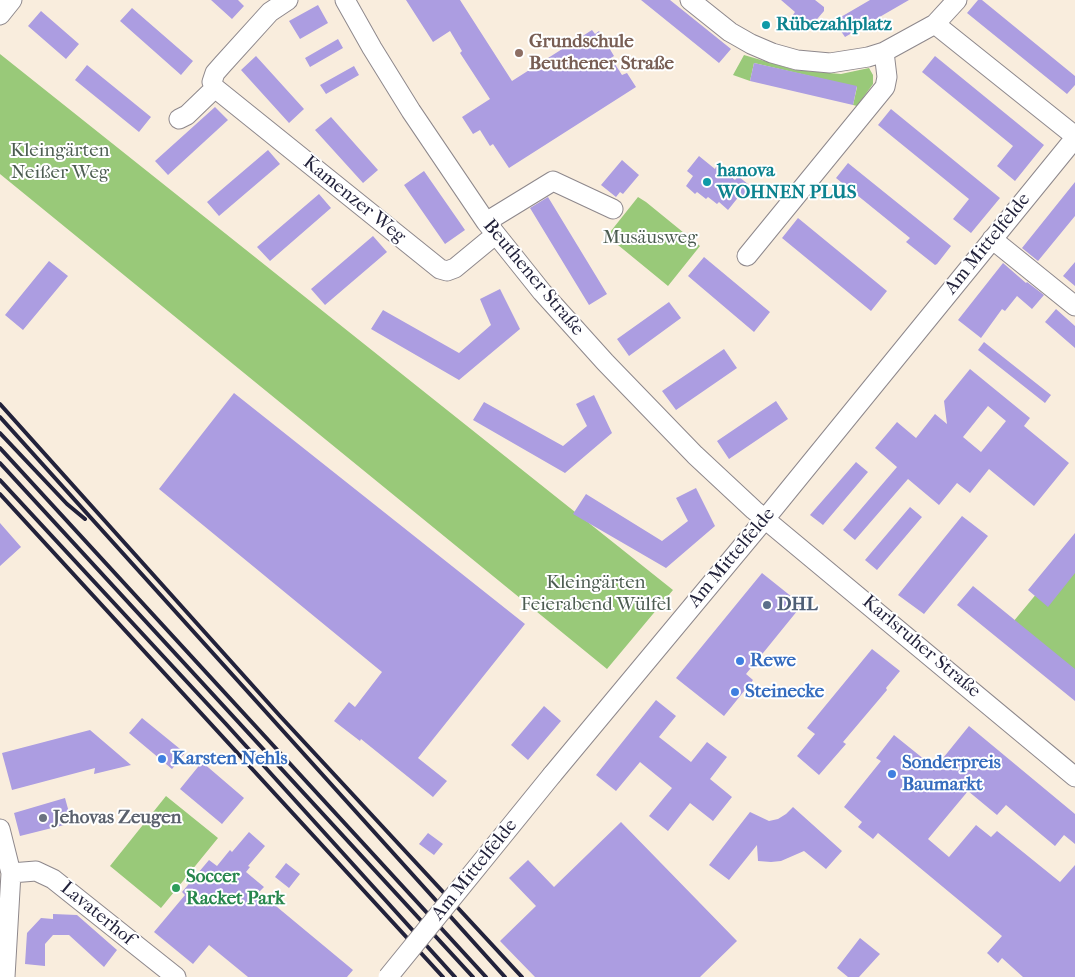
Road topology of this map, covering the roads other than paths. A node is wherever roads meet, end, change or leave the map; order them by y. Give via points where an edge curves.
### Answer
1 (12, 0) edge
2 (288, 0) edge
3 (345, 0) edge
4 (690, 0) edge
5 (957, 0) edge
6 (0, 15) edge
7 (935, 24) junction
8 (884, 52) junction
9 (215, 88) junction
10 (178, 119) dead end
11 (1075, 137) edge
12 (613, 209) dead end
13 (491, 229) junction
14 (992, 239) junction
15 (747, 256) dead end
16 (1075, 306) edge
17 (766, 519) junction
18 (1075, 776) edge
19 (0, 829) edge
20 (11, 873) junction
21 (5, 977) edge
22 (176, 977) edge
23 (388, 977) edge

1 - 6 street
2 - 9 street via 270,12 222,65 212,82
3 - 13 street, Beuthener Straße via 410,111
4 - 8 street via 730,32 772,53 797,60 830,63
5 - 7 street
7 - 8 street
7 - 11 street
8 - 15 street via 885,87
9 - 10 street via 187,115
9 - 13 street, Kamenzer Weg via 440,269 455,268
11 - 14 street, Am Mittelfelde
12 - 13 street via 554,181
13 - 17 street, Beuthener Straße via 605,362 695,455
14 - 16 street
14 - 17 street, Am Mittelfelde
17 - 18 street, Karlsruher Straße
17 - 23 street, Am Mittelfelde, bridge
19 - 20 street
20 - 21 street
20 - 22 street, Lavaterhof via 36,871 53,879

